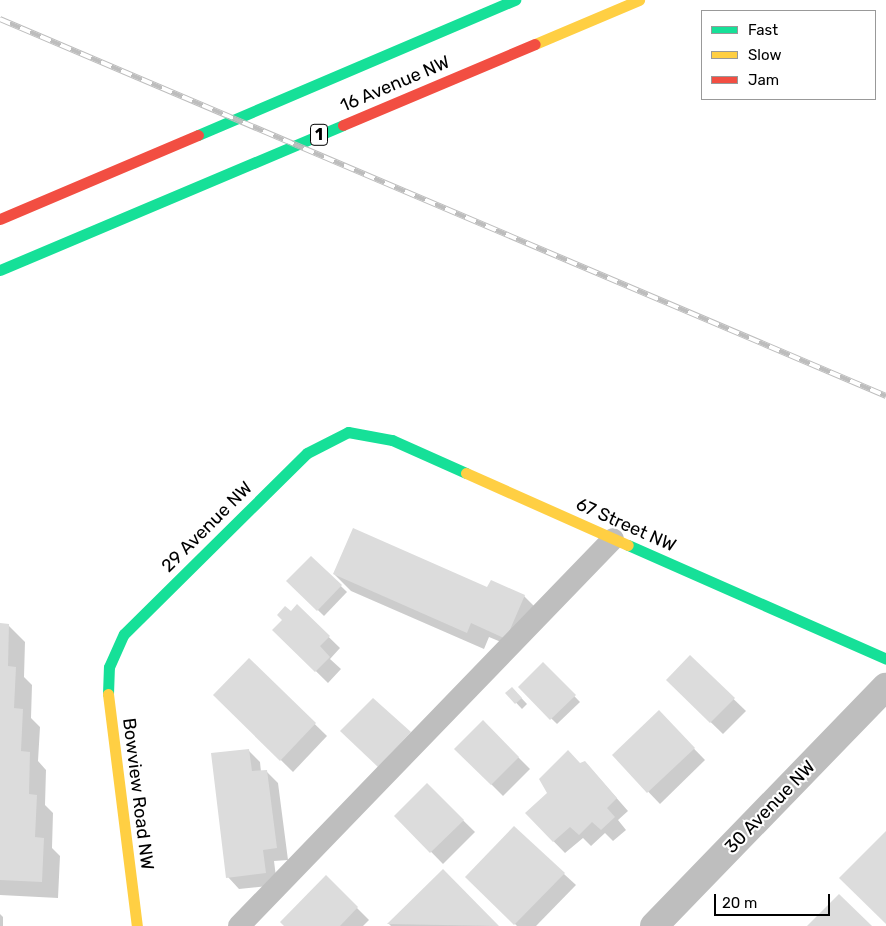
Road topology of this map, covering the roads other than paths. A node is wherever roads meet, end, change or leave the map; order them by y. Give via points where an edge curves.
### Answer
1 (515, 0) edge
2 (639, 0) edge
3 (0, 219) edge
4 (0, 270) edge
5 (348, 432) joint
6 (613, 539) junction
7 (886, 659) edge
8 (109, 667) joint
9 (886, 687) edge
10 (138, 926) edge
11 (238, 926) edge
12 (654, 926) edge

1 - 3 main road, 16 Avenue NW
2 - 4 main road, 16 Avenue NW / 1
5 - 6 main road, 67 Street NW via 392,440
5 - 8 main road, 29 Avenue NW via 307,453 124,634
6 - 7 main road, 67 Street NW
6 - 11 lane
8 - 10 main road, Bowview Road NW via 108,698
9 - 12 street, 30 Avenue NW

